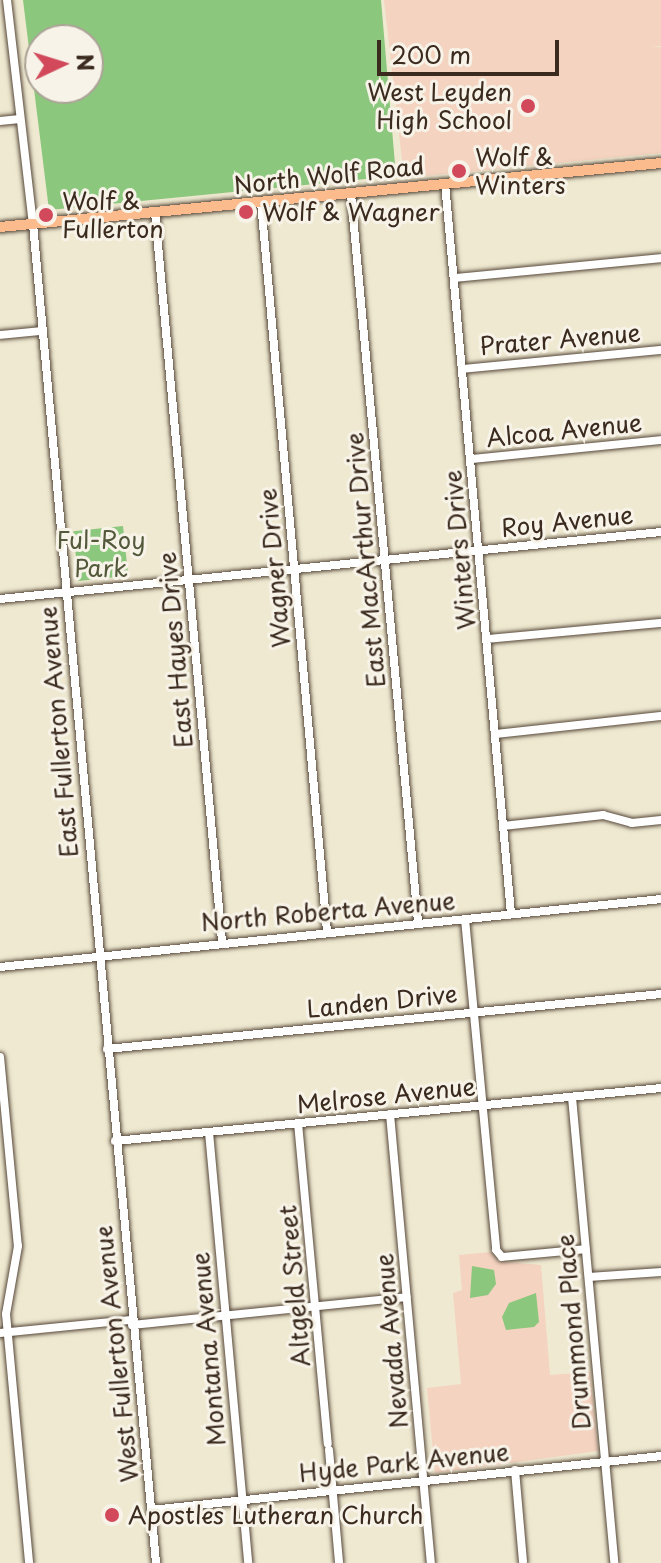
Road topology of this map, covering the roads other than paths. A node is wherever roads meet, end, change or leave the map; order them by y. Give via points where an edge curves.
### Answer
1 (7, 0) edge
2 (4, 19) edge
3 (20, 119) junction
4 (0, 121) edge
5 (661, 163) edge
6 (445, 183) junction
7 (351, 194) junction
8 (261, 202) junction
9 (155, 212) junction
10 (33, 224) junction
11 (0, 227) edge
12 (661, 258) edge
13 (455, 278) junction
14 (41, 331) junction
15 (0, 335) edge
16 (661, 350) edge
17 (462, 369) junction
18 (661, 440) edge
19 (471, 459) junction
20 (661, 532) edge
21 (478, 551) junction
22 (385, 560) junction
23 (294, 569) junction
24 (189, 579) junction
25 (65, 592) junction
26 (0, 599) edge
27 (661, 623) edge
28 (487, 639) junction
29 (661, 716) edge
30 (495, 734) junction
31 (661, 820) edge
32 (503, 826) junction
33 (661, 899) edge
34 (511, 914) junction
35 (465, 919) junction
36 (418, 922) junction
37 (327, 931) junction
38 (222, 941) junction
39 (99, 957) junction
40 (0, 967) edge
41 (661, 994) edge
42 (474, 1012) junction
43 (107, 1049) junction
44 (0, 1057) edge
45 (661, 1088) edge
46 (572, 1097) junction
47 (483, 1105) junction
48 (390, 1114) junction
49 (298, 1123) junction
50 (209, 1132) junction
51 (115, 1141) junction
52 (586, 1249) junction
53 (661, 1272) edge
54 (589, 1277) junction
55 (407, 1297) junction
56 (316, 1306) junction
57 (225, 1315) junction
58 (132, 1322) junction
59 (4, 1333) edge
60 (661, 1456) edge
61 (604, 1460) junction
62 (515, 1470) junction
63 (424, 1481) junction
64 (332, 1490) junction
65 (241, 1499) junction
66 (151, 1510) junction
67 (523, 1562) edge
68 (29, 1563) edge
69 (156, 1563) edge
70 (248, 1563) edge
71 (339, 1563) edge
72 (431, 1563) edge
73 (614, 1563) edge

1 - 2 street
2 - 3 street
3 - 4 street
3 - 10 street
5 - 6 main road, North Wolf Road
6 - 7 main road, North Wolf Road
6 - 13 street, Winters Drive
7 - 8 main road, North Wolf Road
7 - 22 street, East MacArthur Drive
8 - 9 main road, North Wolf Road
8 - 23 street, Wagner Drive
9 - 10 main road, North Wolf Road
9 - 24 street, East Hayes Drive
10 - 11 main road, North Wolf Road
10 - 14 street, East Fullerton Avenue
12 - 13 street
13 - 17 street, Winters Drive
14 - 15 street
14 - 25 street, East Fullerton Avenue
16 - 17 street, Prater Avenue
17 - 19 street, Winters Drive
18 - 19 street, Alcoa Avenue
19 - 21 street, Winters Drive
20 - 21 street, Roy Avenue
21 - 22 street, Roy Avenue
21 - 28 street, Winters Drive
22 - 23 street, Roy Avenue
22 - 36 street, East MacArthur Drive
23 - 24 street, Roy Avenue
23 - 37 street, Wagner Drive
24 - 25 street, Roy Avenue
24 - 38 street, East Hayes Drive
25 - 26 street, Roy Avenue
25 - 39 street, East Fullerton Avenue
27 - 28 street
28 - 30 street, Winters Drive
29 - 30 street
30 - 32 street, Winters Drive
31 - 32 street via 632,823 603,815
32 - 34 street, Winters Drive
33 - 34 street, North Roberta Avenue
34 - 35 street, North Roberta Avenue
35 - 36 street, North Roberta Avenue
35 - 42 street
36 - 37 street, North Roberta Avenue
37 - 38 street, North Roberta Avenue
38 - 39 street, North Roberta Avenue
39 - 40 street, North Roberta Avenue
39 - 43 street, East Fullerton Avenue
41 - 42 street, Landen Drive
42 - 43 street, Landen Drive
42 - 47 street
43 - 51 street, East Fullerton Avenue
44 - 59 street via 18,1246
45 - 46 street, Melrose Avenue
46 - 47 street, Melrose Avenue
46 - 52 street, Drummond Place
47 - 48 street, Melrose Avenue
47 - 52 street via 496,1250 502,1257
48 - 49 street, Melrose Avenue
48 - 55 street, Nevada Avenue
49 - 50 street, Melrose Avenue
49 - 56 street, Altgeld Street
50 - 51 street, Melrose Avenue
50 - 57 street, Montana Avenue
51 - 58 street, West Fullerton Avenue
52 - 54 street, Drummond Place
53 - 54 street
54 - 61 street, Drummond Place
55 - 56 street
55 - 63 street, Nevada Avenue
56 - 57 street
56 - 64 street, Altgeld Street
57 - 58 street
57 - 65 street, Montana Avenue
58 - 59 street
58 - 66 street, West Fullerton Avenue
59 - 68 street
60 - 61 street, Hyde Park Avenue
61 - 62 street, Hyde Park Avenue
61 - 73 street, Drummond Place
62 - 63 street, Hyde Park Avenue
62 - 67 street
63 - 64 street, Hyde Park Avenue
63 - 72 street, Nevada Avenue
64 - 65 street, Hyde Park Avenue
64 - 71 street, Altgeld Street
65 - 66 street, Hyde Park Avenue
65 - 70 street, Montana Avenue
66 - 69 street, West Fullerton Avenue

